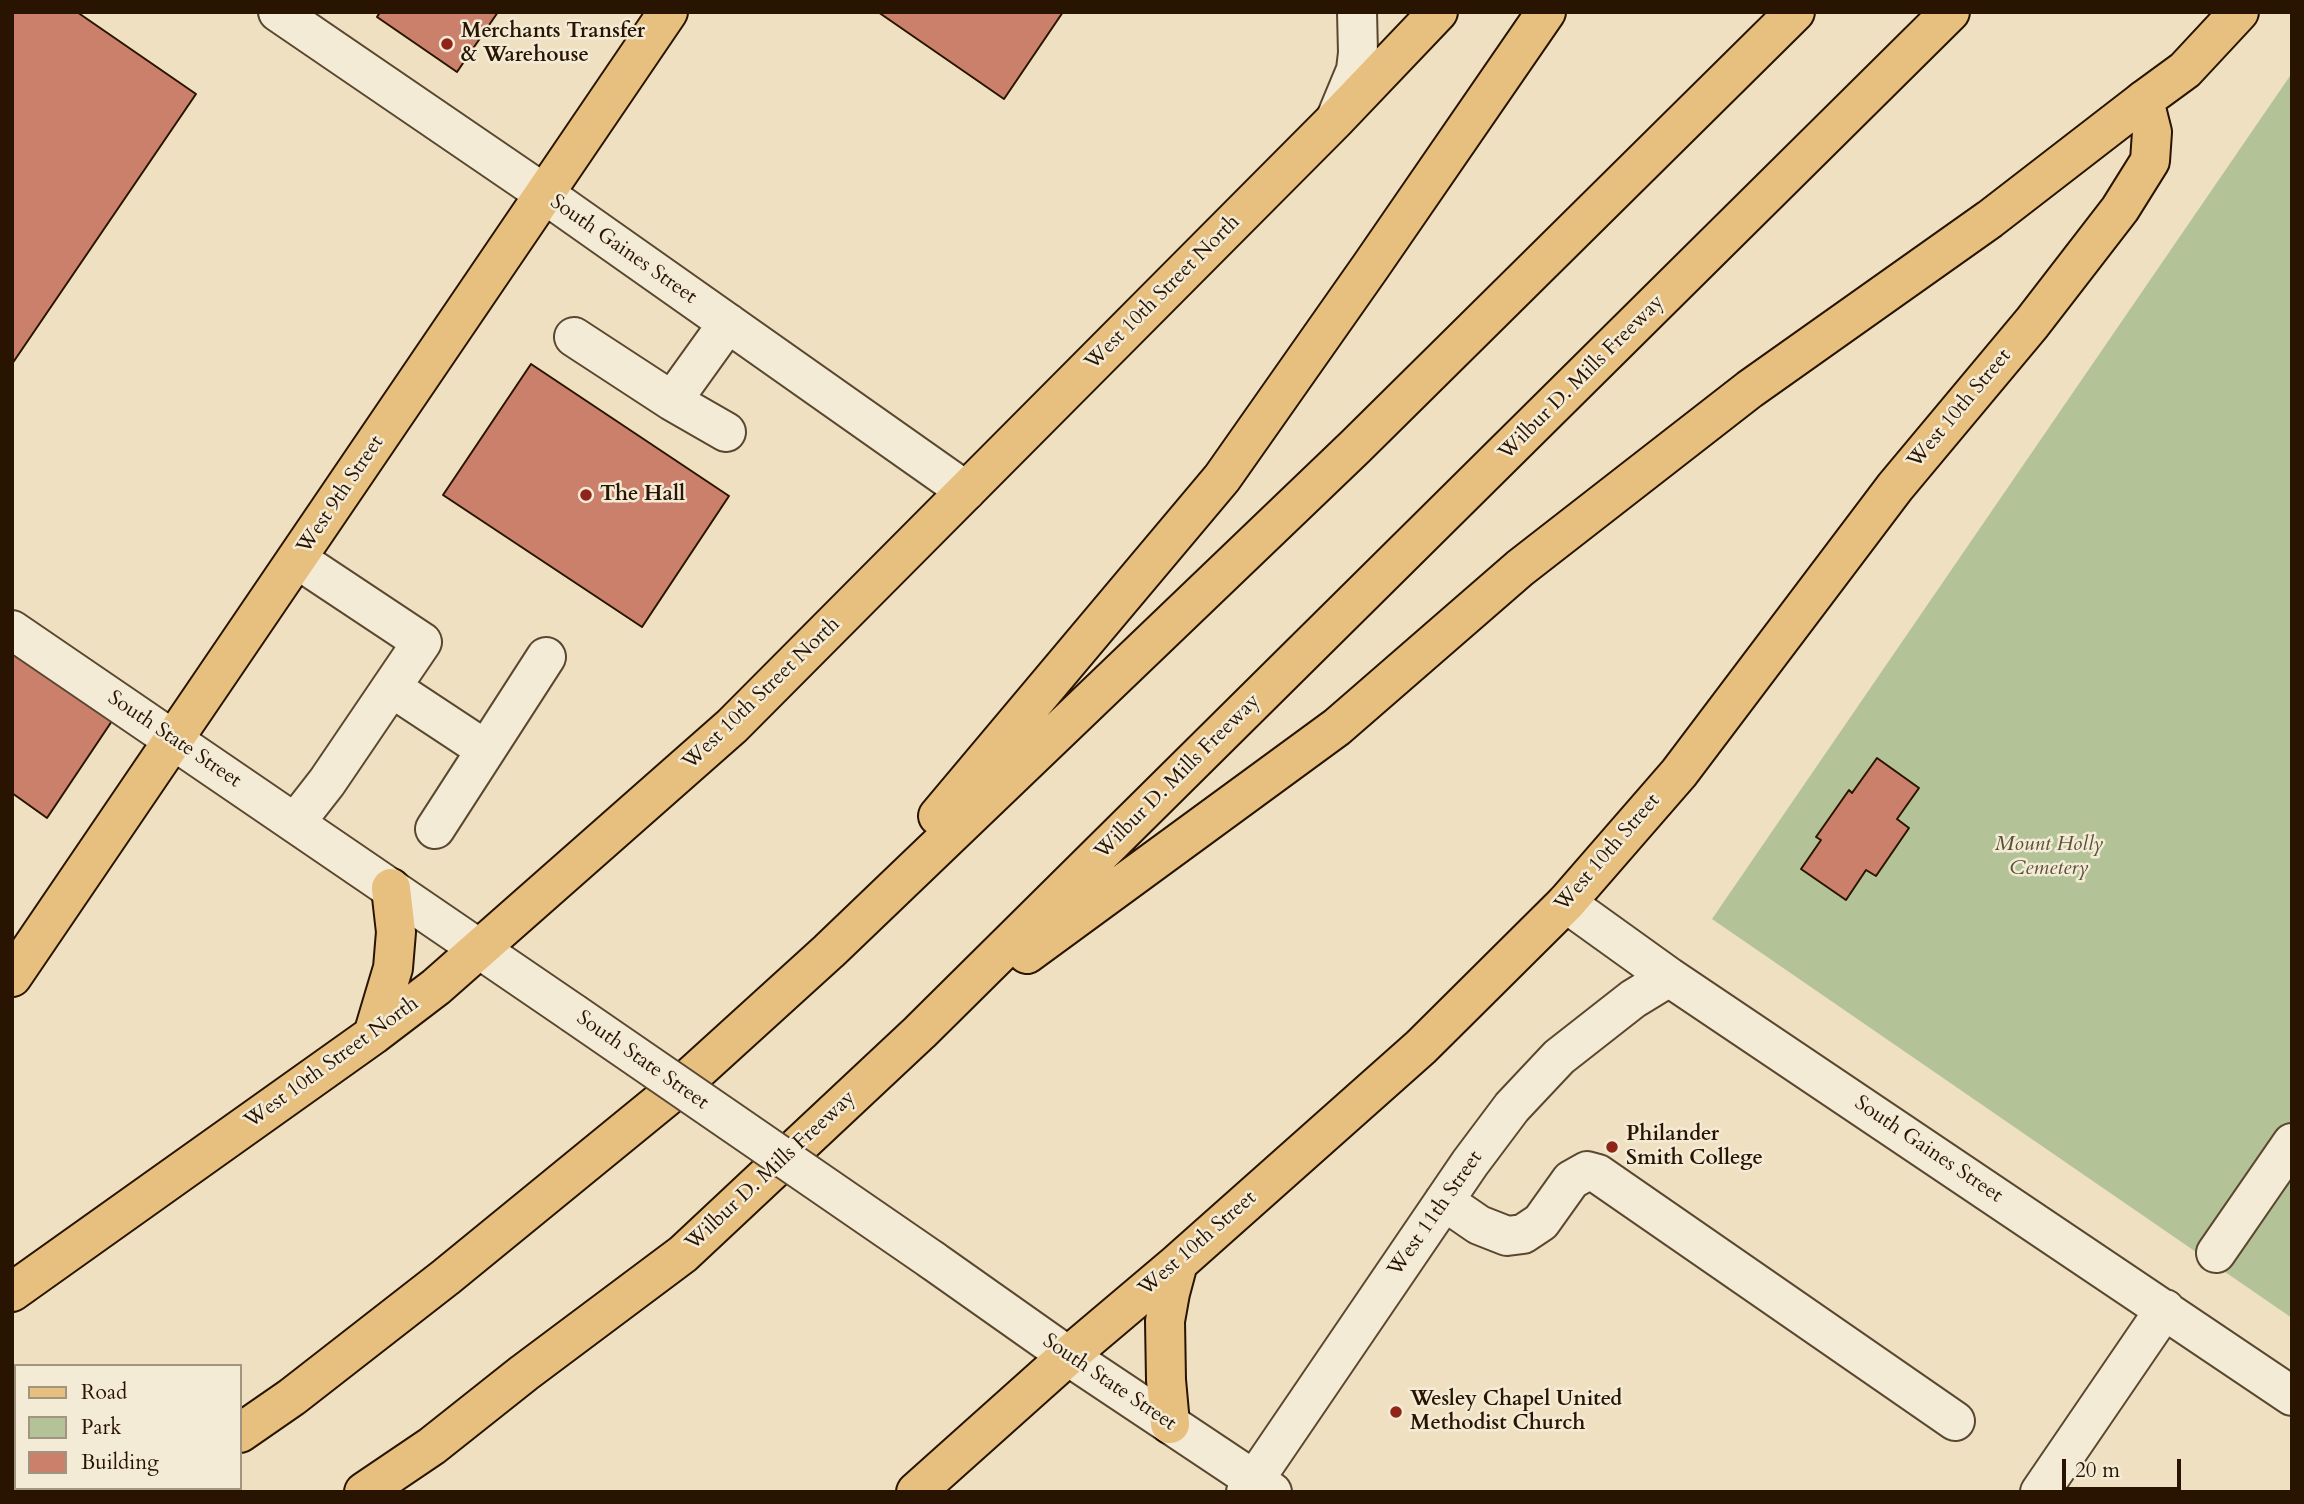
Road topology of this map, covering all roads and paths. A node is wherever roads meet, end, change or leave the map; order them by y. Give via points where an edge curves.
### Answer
1 (278, 12) edge
2 (668, 12) edge
3 (1357, 12) edge
4 (1438, 12) edge
5 (1546, 12) edge
6 (1759, 12) edge
7 (1795, 12) edge
8 (1950, 12) edge
9 (1969, 12) edge
10 (2239, 12) edge
11 (1901, 61) junction
12 (2144, 100) junction
13 (1335, 120) junction
14 (546, 195) junction
15 (1547, 258) junction
16 (728, 323) junction
17 (574, 337) dead end
18 (672, 401) junction
19 (726, 432) dead end
20 (966, 491) junction
21 (297, 559) junction
22 (12, 630) edge
23 (546, 657) dead end
24 (392, 688) junction
25 (175, 741) junction
26 (486, 750) junction
27 (295, 823) junction
28 (435, 829) dead end
29 (391, 888) junction
30 (1566, 903) junction
31 (481, 950) junction
32 (828, 951) junction
33 (12, 976) edge
34 (1669, 977) junction
35 (920, 1032) junction
36 (373, 1035) junction
37 (2292, 1143) edge
38 (1444, 1202) junction
39 (2216, 1253) dead end
40 (1178, 1263) junction
41 (12, 1292) edge
42 (2165, 1309) junction
43 (1068, 1356) junction
44 (2292, 1396) edge
45 (292, 1397) junction
46 (1955, 1421) dead end
47 (242, 1424) edge
48 (1170, 1424) junction
49 (242, 1432) edge
50 (432, 1446) junction
51 (1258, 1488) edge
52 (364, 1492) edge
53 (375, 1492) edge
54 (916, 1492) edge
55 (2039, 1492) edge

1 - 14 street, South Gaines Street
2 - 14 main road, West 9th Street
3 - 13 street via 1356,70
4 - 13 main road, West 10th Street North
5 - 32 main road via 1222,478
6 - 15 main road
7 - 15 main road
8 - 11 main road, Wilbur D. Mills Freeway
9 - 11 main road
10 - 12 main road via 2185,70
11 - 35 main road, Wilbur D. Mills Freeway
12 - 30 main road, West 10th Street via 2152,132 2150,161 2120,209 1895,487 1679,773
12 - 35 main road via 1990,219 1750,389 1520,568 1337,727
13 - 20 main road, West 10th Street North
14 - 16 street, South Gaines Street
14 - 21 main road, West 9th Street
15 - 32 main road
16 - 18 street
16 - 20 street, South Gaines Street
17 - 18 street
18 - 19 street
20 - 31 main road, West 10th Street North via 732,726
21 - 24 street via 422,642
21 - 25 main road, West 9th Street
22 - 25 street, South State Street
23 - 26 street
24 - 26 street
24 - 27 street
25 - 27 street, South State Street
25 - 33 main road, West 9th Street
26 - 28 street
27 - 29 street, South State Street
29 - 31 street, South State Street
29 - 36 main road via 396,932 393,968
30 - 34 street, South Gaines Street
30 - 40 main road, West 10th Street via 1421,1047
31 - 36 main road, West 10th Street North
31 - 43 street, South State Street, bridge
32 - 45 main road via 666,1097 446,1278
34 - 38 street, West 11th Street via 1633,999 1538,1077
34 - 42 street, South Gaines Street
35 - 50 main road, Wilbur D. Mills Freeway via 683,1254
36 - 41 main road, West 10th Street North
37 - 39 street
38 - 46 street via 1479,1225 1507,1236 1523,1234 1541,1222 1571,1180 1587,1171 1598,1174
38 - 51 street, West 11th Street
40 - 43 main road, West 10th Street
40 - 48 main road via 1165,1321
42 - 44 street, South Gaines Street
42 - 55 street
43 - 48 street, South State Street
43 - 54 main road, West 10th Street
45 - 47 main road
45 - 49 main road
48 - 51 street, South State Street
50 - 52 main road, Wilbur D. Mills Freeway
50 - 53 main road

